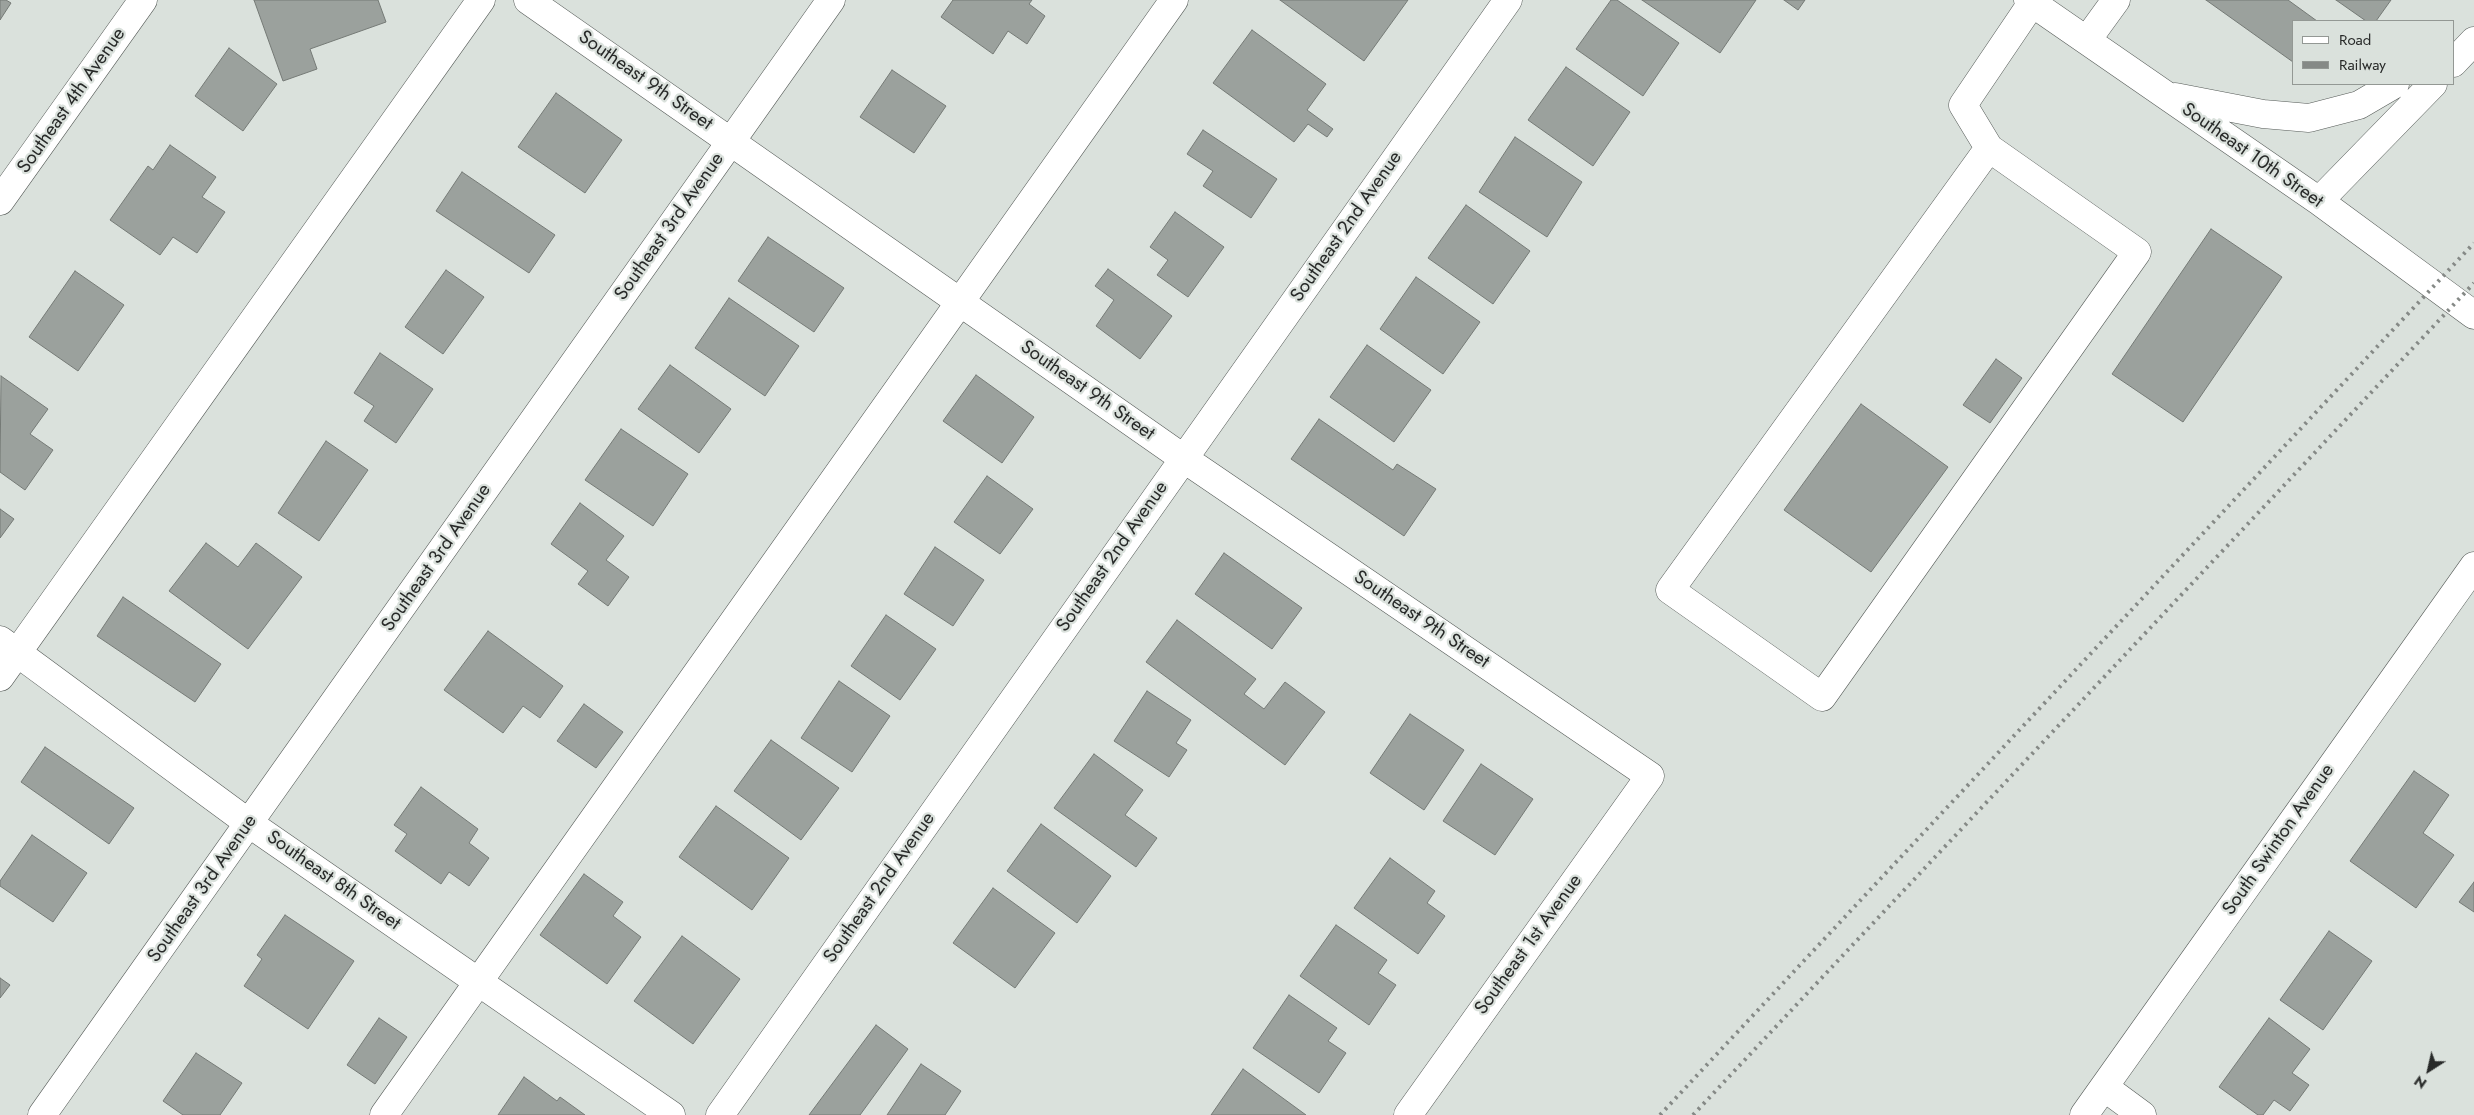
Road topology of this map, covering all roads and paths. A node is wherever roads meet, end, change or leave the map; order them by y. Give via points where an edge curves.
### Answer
1 (144, 0) edge
2 (481, 0) edge
3 (528, 0) edge
4 (831, 0) edge
5 (1174, 0) edge
6 (1508, 0) edge
7 (2116, 0) edge
8 (2030, 1) edge
9 (2474, 37) edge
10 (2087, 40) junction
11 (2474, 41) edge
12 (2454, 49) edge
13 (2454, 62) edge
14 (2393, 85) edge
15 (2431, 85) edge
16 (2164, 94) junction
17 (730, 141) junction
18 (1989, 148) junction
19 (0, 201) edge
20 (2319, 201) junction
21 (961, 302) junction
22 (2474, 315) edge
23 (1183, 458) junction
24 (2474, 566) edge
25 (9, 646) edge
26 (0, 677) edge
27 (1650, 776) joint
28 (250, 824) junction
29 (478, 982) junction
30 (2104, 1087) junction
31 (42, 1115) edge
32 (384, 1115) edge
33 (671, 1115) edge
34 (720, 1115) edge
35 (1408, 1115) edge
36 (2084, 1115) edge
37 (2142, 1115) edge

1 - 19 street, Southeast 4th Avenue
2 - 25 street
3 - 17 street, Southeast 9th Street
4 - 17 street, Southeast 3rd Avenue
5 - 21 street
6 - 23 street, Southeast 2nd Avenue
7 - 10 street
8 - 10 street, Southeast 10th Street
8 - 18 street via 1963,106
9 - 12 street
10 - 16 street, Southeast 10th Street
11 - 13 street
14 - 16 street via 2359,105 2309,118 2263,114
15 - 20 street
16 - 20 street, Southeast 10th Street
17 - 21 street, Southeast 9th Street
17 - 28 street, Southeast 3rd Avenue
18 - 18 street via 1670,590 1822,697 2136,252
20 - 22 street, Southeast 10th Street
21 - 23 street, Southeast 9th Street
21 - 29 street
23 - 27 street, Southeast 9th Street
23 - 34 street, Southeast 2nd Avenue
24 - 30 street, South Swinton Avenue
25 - 26 street
25 - 28 street, Southeast 8th Street
27 - 35 street, Southeast 1st Avenue
28 - 29 street, Southeast 8th Street
28 - 31 street, Southeast 3rd Avenue
29 - 32 street
29 - 33 street, Southeast 8th Street
30 - 36 street, South Swinton Avenue
30 - 37 street

